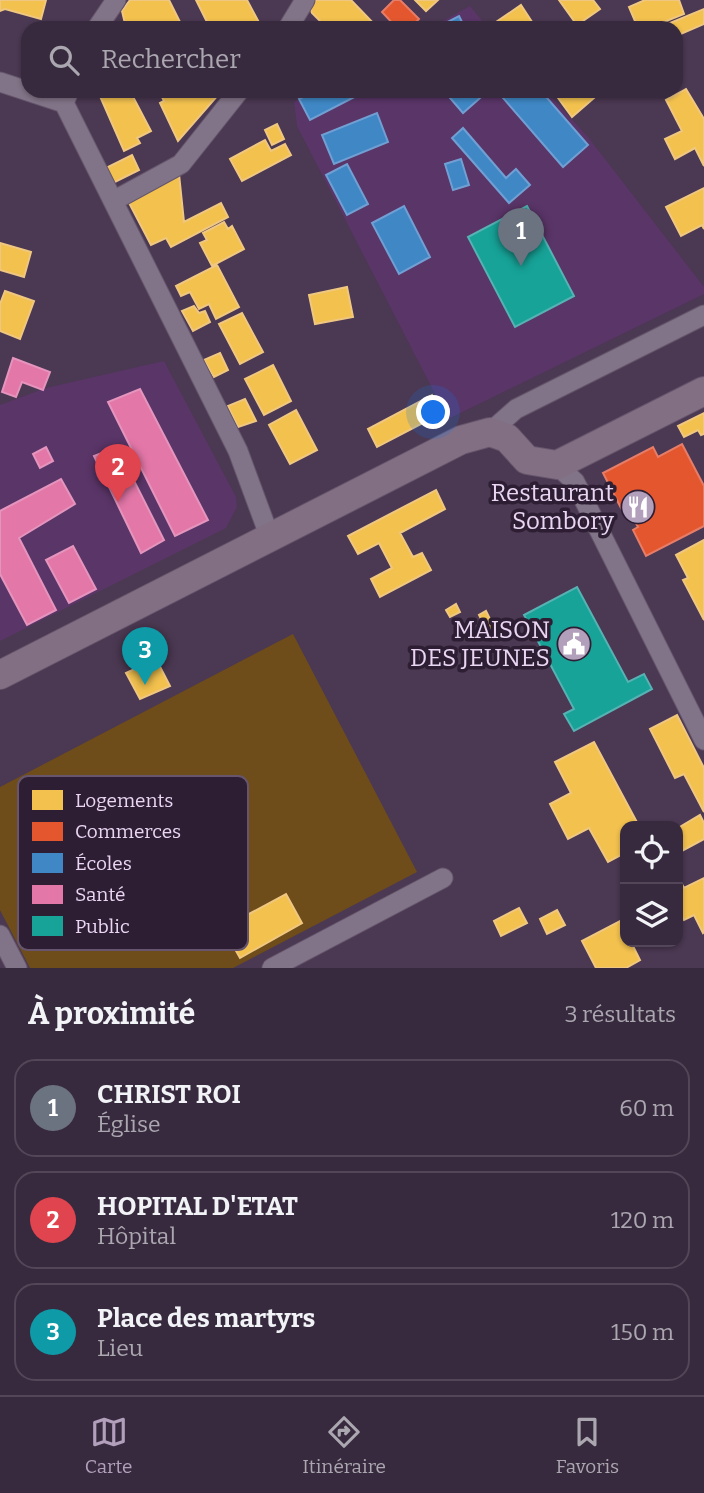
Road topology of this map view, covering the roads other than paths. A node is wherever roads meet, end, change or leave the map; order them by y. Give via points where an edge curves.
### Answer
1 (116, 0) edge
2 (305, 0) edge
3 (102, 21) edge
4 (292, 21) edge
5 (0, 82) edge
6 (21, 87) edge
7 (67, 98) edge
8 (233, 98) edge
9 (113, 201) junction
10 (704, 315) edge
11 (704, 391) edge
12 (490, 432) junction
13 (556, 465) junction
14 (269, 536) junction
15 (0, 675) edge
16 (704, 740) edge
17 (443, 878) dead end
18 (0, 935) edge
19 (17, 968) edge
20 (272, 968) edge

1 - 3 street
2 - 4 street
5 - 6 street
7 - 9 street
8 - 9 street via 181,164
9 - 14 street via 238,451
10 - 12 street via 516,409
11 - 13 main road
12 - 13 main road via 507,438 527,460
12 - 14 main road via 461,440
13 - 16 street via 575,482
14 - 15 main road
17 - 20 street
18 - 19 street

